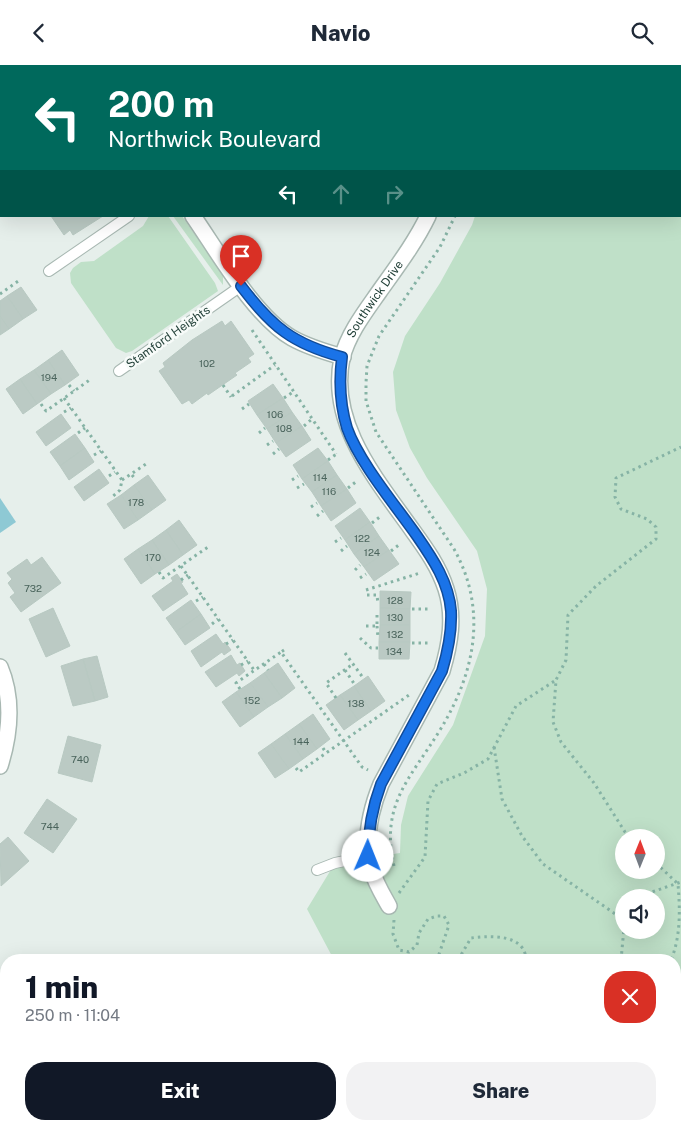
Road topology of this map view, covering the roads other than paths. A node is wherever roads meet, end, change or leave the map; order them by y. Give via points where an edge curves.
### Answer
1 (129, 217) edge
2 (194, 217) edge
3 (427, 217) edge
4 (49, 271) dead end
5 (241, 286) junction
6 (342, 357) junction
7 (120, 371) dead end
8 (0, 667) edge
9 (0, 767) edge
10 (368, 856) junction
11 (317, 869) dead end
12 (393, 906) road end

1 - 4 lane
2 - 5 street
3 - 6 street, Southwick Drive via 360,320
5 - 6 street via 276,327 308,346
5 - 7 lane, Stamford Heights
6 - 10 street, Southwick Drive via 340,373 347,428 368,467 439,569 451,610 450,638 442,671 375,800
8 - 9 street via 9,699 10,723
10 - 11 lane
10 - 12 street, Southwick Drive via 375,881

